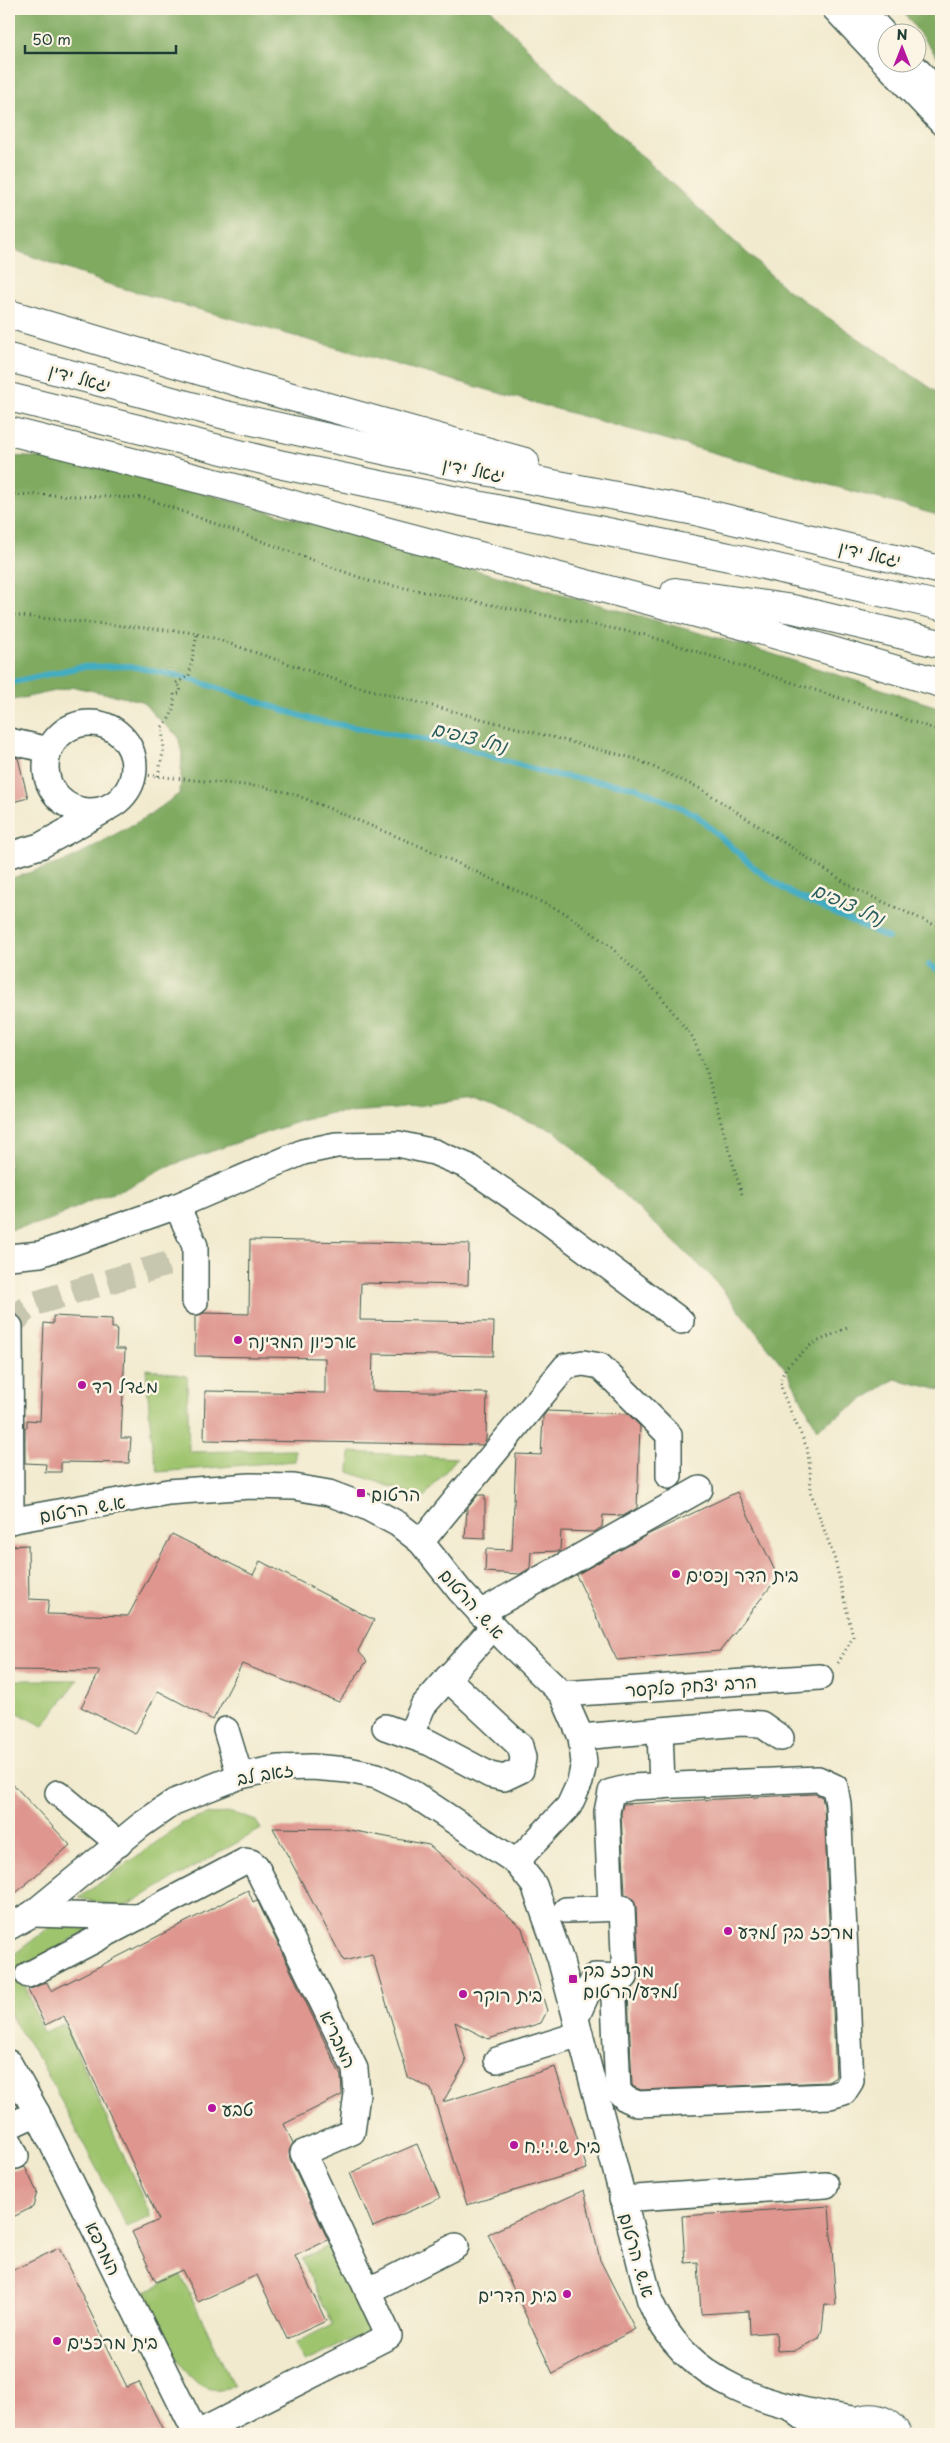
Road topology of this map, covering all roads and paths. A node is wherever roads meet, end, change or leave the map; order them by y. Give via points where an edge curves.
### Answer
1 (835, 9) edge
2 (860, 9) edge
3 (878, 28) edge
4 (919, 72) edge
5 (941, 96) edge
6 (941, 122) edge
7 (9, 314) edge
8 (9, 358) edge
9 (9, 397) edge
10 (9, 431) edge
11 (9, 494) edge
12 (694, 511) junction
13 (941, 570) edge
14 (547, 573) junction
15 (941, 606) edge
16 (9, 615) edge
17 (196, 634) junction
18 (941, 644) edge
19 (941, 682) edge
20 (941, 731) edge
21 (9, 741) edge
22 (48, 750) junction
23 (134, 774) junction
24 (158, 776) junction
25 (49, 787) junction
26 (110, 807) junction
27 (40, 846) junction
28 (9, 854) edge
29 (941, 928) edge
30 (742, 1194) dead end
31 (177, 1206) junction
32 (9, 1257) edge
33 (195, 1302) dead end
34 (681, 1321) dead end
35 (10, 1327) edge
36 (847, 1328) dead end
37 (669, 1476) dead end
38 (700, 1489) dead end
39 (10, 1521) edge
40 (421, 1542) junction
41 (486, 1620) junction
42 (820, 1677) joint
43 (447, 1678) junction
44 (562, 1694) junction
45 (385, 1727) dead end
46 (226, 1730) dead end
47 (660, 1730) junction
48 (410, 1736) junction
49 (581, 1737) junction
50 (781, 1738) dead end
51 (240, 1776) junction
52 (662, 1786) junction
53 (58, 1793) dead end
54 (119, 1844) junction
55 (516, 1862) junction
56 (610, 1908) junction
57 (566, 1910) dead end
58 (32, 1914) junction
59 (140, 1917) junction
60 (9, 1927) edge
61 (9, 1945) edge
62 (28, 1975) dead end
63 (613, 1976) junction
64 (578, 2026) junction
65 (497, 2060) dead end
66 (9, 2063) edge
67 (36, 2113) junction
68 (9, 2126) edge
69 (826, 2185) dead end
70 (622, 2199) junction
71 (456, 2246) dead end
72 (368, 2291) junction
73 (788, 2406) junction
74 (852, 2427) edge
75 (196, 2434) edge
76 (826, 2434) edge
77 (897, 2434) edge

1 - 6 street
2 - 3 street
4 - 5 street
7 - 12 main road
8 - 12 main road, יגאל ידין via 308,434
9 - 15 main road, יגאל ידין via 274,463 729,557
10 - 14 main road via 231,487
11 - 20 path via 146,498 369,582 646,635
12 - 13 main road, יגאל ידין
14 - 18 main road via 793,609
14 - 19 main road
16 - 17 path via 84,624 164,628
17 - 24 path via 189,676 176,682 181,687 180,693 174,694 170,719 162,727 164,748
17 - 29 path via 348,684 636,759 703,790 855,889
21 - 22 street
22 - 23 street via 56,738 74,727 95,724 108,727 129,746
22 - 25 street
23 - 24 path
23 - 26 street via 121,799
24 - 30 path via 264,787 294,794 427,849 565,912 611,947 659,994 693,1038 707,1073
25 - 26 street via 63,802 82,811 96,812
25 - 27 street via 52,818
26 - 27 street
27 - 28 street
31 - 32 street via 40,1254
31 - 33 street via 195,1246 186,1258
31 - 34 street via 303,1152 336,1145 398,1144 434,1152 467,1166 550,1223
35 - 39 street
36 - 42 path via 812,1344 786,1367 780,1381 807,1448 811,1493 835,1560 853,1637 840,1661
37 - 40 street via 669,1435 600,1366 583,1363 566,1366
38 - 41 street
39 - 40 street, א.ש. הרטום via 168,1492 233,1486 294,1487 329,1493 366,1507 398,1524
40 - 41 street, א.ש. הרטום
41 - 43 street
41 - 44 street, א.ש. הרטום
42 - 44 street, הרב יצחק פלקסר
43 - 48 street via 423,1706
43 - 48 street via 520,1746 521,1770 504,1778 490,1775
44 - 49 street, א.ש. הרטום
45 - 48 street
46 - 51 street
47 - 49 street
47 - 50 street via 761,1724
47 - 52 street
49 - 55 street, א.ש. הרטום via 584,1763 569,1806
51 - 54 street, זאב לב via 174,1802
51 - 55 street, זאב לב via 278,1768 312,1767 377,1776 438,1808
52 - 56 street via 631,1787 610,1792 607,1812
52 - 63 street via 818,1779 835,1787 850,2081 844,2092 830,2096 638,2104 626,2099 618,2091
53 - 54 street
54 - 58 street, זאב לב
55 - 64 street, א.ש. הרטום via 534,1884 560,1958
56 - 57 street
56 - 63 street via 622,1908 626,1977
58 - 59 street
58 - 60 street, זאב לב
58 - 61 street, זאב לב
59 - 62 street, המבריא
59 - 72 street, המבריא via 245,1861 256,1866 355,2068 357,2094 352,2132 303,2154
63 - 64 street via 595,1976
64 - 65 street
64 - 70 street, א.ש. הרטום
66 - 67 street, המרפא
67 - 68 street
67 - 75 street, המרפא
69 - 70 street
70 - 73 street, א.ש. הרטום via 650,2301 669,2338 722,2381 756,2397
71 - 72 street
72 - 75 street, המבריא via 389,2336
73 - 74 street, א.ש. הרטום
73 - 76 street, א.ש. הרטום
74 - 77 main road via 879,2419 888,2423

